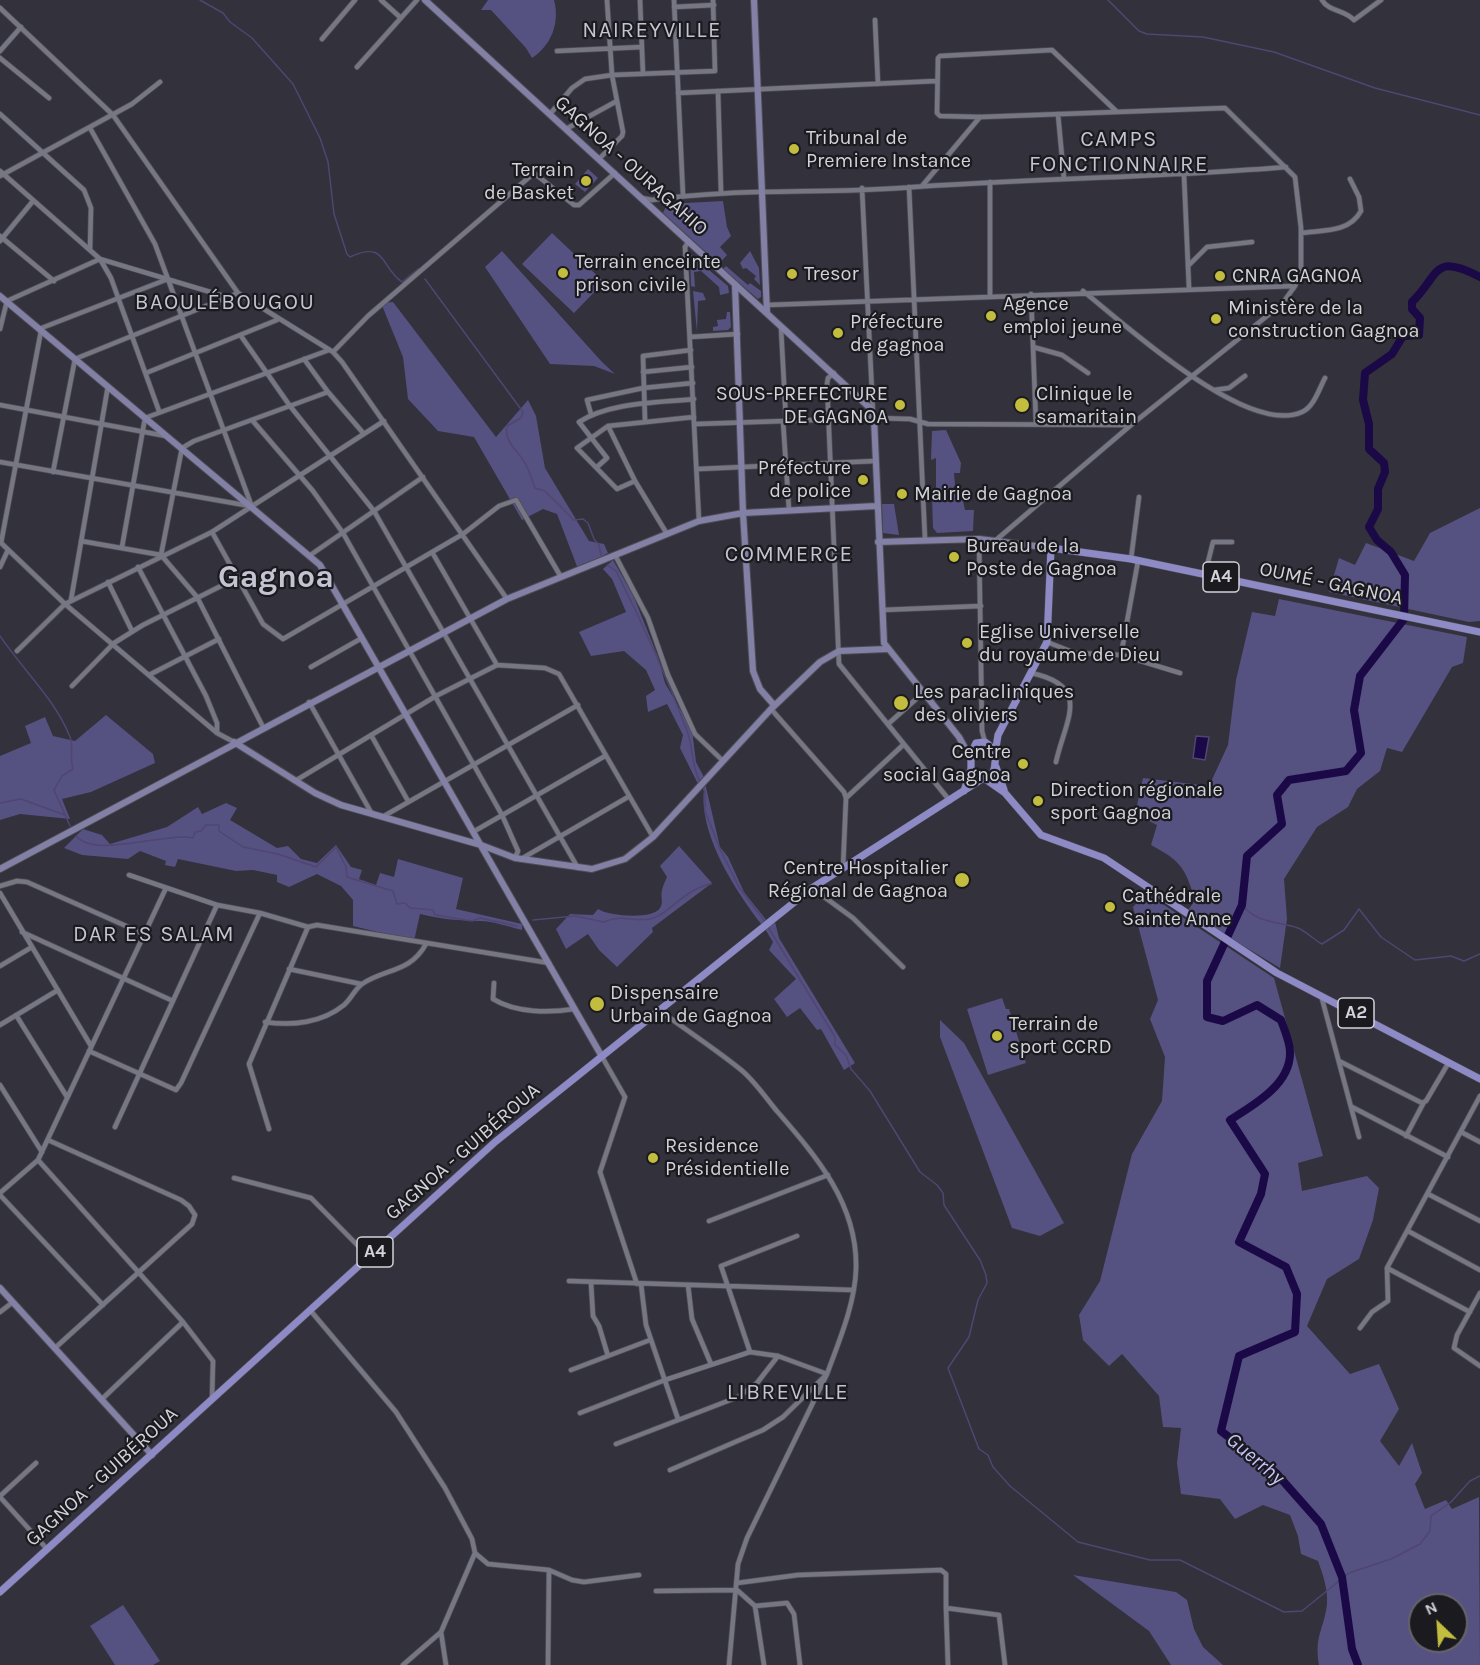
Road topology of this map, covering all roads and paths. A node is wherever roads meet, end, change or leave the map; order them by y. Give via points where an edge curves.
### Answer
1 (355, 0) edge
2 (381, 0) edge
3 (417, 0) edge
4 (425, 0) edge
5 (607, 0) edge
6 (640, 0) edge
7 (674, 0) edge
8 (754, 0) edge
9 (1322, 0) edge
10 (1380, 0) edge
11 (713, 3) edge
12 (674, 7) junction
13 (0, 8) edge
14 (401, 18) junction
15 (875, 20) dead end
16 (21, 27) junction
17 (322, 39) dead end
18 (642, 46) junction
19 (609, 48) junction
20 (0, 51) edge
21 (557, 51) dead end
22 (0, 58) edge
23 (357, 67) dead end
24 (677, 72) junction
25 (643, 74) junction
26 (612, 75) junction
27 (936, 81) junction
28 (160, 82) dead end
29 (878, 84) junction
30 (758, 89) junction
31 (718, 91) junction
32 (678, 93) junction
33 (49, 98) dead end
34 (617, 101) junction
35 (1116, 111) junction
36 (0, 114) edge
37 (550, 114) junction
38 (1058, 114) junction
39 (113, 115) junction
40 (980, 117) junction
41 (90, 128) junction
42 (566, 129) junction
43 (44, 152) junction
44 (599, 159) junction
45 (1287, 167) junction
46 (1, 173) edge
47 (615, 173) junction
48 (1184, 175) junction
49 (1064, 179) junction
50 (1350, 179) dead end
51 (990, 182) junction
52 (922, 186) junction
53 (909, 187) junction
54 (862, 188) junction
55 (722, 192) junction
56 (763, 192) junction
57 (683, 195) junction
58 (642, 198) junction
59 (33, 201) junction
60 (1301, 232) junction
61 (1, 238) edge
62 (688, 241) junction
63 (1252, 242) dead end
64 (90, 249) junction
65 (100, 259) junction
66 (1188, 266) junction
67 (170, 278) junction
68 (54, 281) junction
69 (735, 284) junction
70 (1295, 286) junction
71 (1189, 288) junction
72 (1083, 291) junction
73 (238, 293) junction
74 (1031, 294) junction
75 (0, 296) edge
76 (990, 296) junction
77 (228, 297) junction
78 (118, 298) junction
79 (916, 300) junction
80 (7, 301) junction
81 (868, 302) junction
82 (767, 305) junction
83 (767, 312) junction
84 (181, 316) junction
85 (277, 320) junction
86 (782, 327) junction
87 (0, 329) edge
88 (40, 330) junction
89 (738, 334) junction
90 (132, 336) junction
91 (241, 336) junction
92 (690, 337) junction
93 (1033, 347) junction
94 (691, 350) junction
95 (331, 351) junction
96 (197, 353) junction
97 (75, 359) junction
98 (304, 359) junction
99 (692, 367) junction
100 (267, 372) junction
101 (643, 372) junction
102 (146, 373) junction
103 (834, 373) junction
104 (1088, 373) dead end
105 (1245, 376) dead end
106 (1193, 378) junction
107 (1325, 378) dead end
108 (693, 383) junction
109 (108, 386) junction
110 (643, 388) junction
111 (1214, 390) junction
112 (328, 392) junction
113 (212, 393) junction
114 (694, 399) junction
115 (645, 404) junction
116 (0, 405) edge
117 (290, 406) junction
118 (27, 409) junction
119 (159, 411) junction
120 (591, 414) junction
121 (62, 416) junction
122 (874, 416) junction
123 (694, 417) junction
124 (145, 418) junction
125 (252, 420) junction
126 (645, 420) junction
127 (828, 420) junction
128 (384, 421) junction
129 (784, 421) junction
130 (741, 422) junction
131 (102, 423) junction
132 (921, 423) junction
133 (696, 424) junction
134 (1036, 424) junction
135 (1131, 425) junction
136 (608, 426) junction
137 (226, 430) junction
138 (142, 431) junction
139 (364, 434) junction
140 (167, 436) junction
141 (590, 437) junction
142 (182, 448) junction
143 (331, 456) junction
144 (875, 461) junction
145 (0, 462) edge
146 (830, 463) junction
147 (16, 465) junction
148 (788, 465) junction
149 (743, 466) junction
150 (597, 467) junction
151 (698, 468) junction
152 (53, 472) junction
153 (300, 477) junction
154 (423, 477) junction
155 (92, 479) junction
156 (635, 481) junction
157 (133, 487) junction
158 (172, 494) junction
159 (1139, 497) dead end
160 (876, 506) junction
161 (252, 507) junction
162 (831, 507) junction
163 (789, 510) junction
164 (375, 511) junction
165 (743, 513) junction
166 (699, 521) junction
167 (212, 532) junction
168 (343, 532) junction
169 (463, 534) junction
170 (667, 534) junction
171 (925, 539) junction
172 (979, 539) junction
173 (996, 540) junction
174 (81, 541) junction
175 (878, 542) junction
176 (1232, 542) dead end
177 (1, 543) edge
178 (122, 547) junction
179 (1051, 548) junction
180 (8, 550) junction
181 (432, 552) junction
182 (161, 555) junction
183 (615, 555) junction
184 (309, 556) junction
185 (1134, 560) junction
186 (0, 567) edge
187 (138, 567) junction
188 (408, 567) junction
189 (1205, 574) junction
190 (561, 577) junction
191 (237, 578) junction
192 (108, 582) junction
193 (373, 588) junction
194 (197, 597) junction
195 (507, 599) junction
196 (71, 600) junction
197 (65, 603) junction
198 (343, 606) junction
199 (981, 606) junction
200 (882, 610) junction
201 (163, 614) junction
202 (468, 619) junction
203 (132, 631) junction
204 (445, 631) junction
205 (1480, 632) edge
206 (362, 638) junction
207 (219, 639) junction
208 (1047, 642) junction
209 (114, 643) junction
210 (410, 649) junction
211 (887, 649) junction
212 (17, 651) dead end
213 (839, 651) junction
214 (1121, 655) junction
215 (185, 657) junction
216 (497, 665) junction
217 (378, 666) junction
218 (311, 667) dead end
219 (1179, 673) dead end
220 (1032, 674) junction
221 (149, 675) junction
222 (468, 679) junction
223 (72, 686) dead end
224 (923, 693) junction
225 (436, 696) junction
226 (309, 702) junction
227 (578, 705) junction
228 (772, 707) junction
229 (406, 715) junction
230 (888, 724) junction
231 (263, 727) junction
232 (218, 733) junction
233 (370, 735) junction
234 (998, 735) junction
235 (959, 737) junction
236 (234, 742) junction
237 (980, 743) junction
238 (508, 745) junction
239 (903, 745) junction
240 (338, 754) junction
241 (605, 756) junction
242 (995, 758) junction
243 (971, 759) junction
244 (723, 761) junction
245 (1056, 762) dead end
246 (474, 764) junction
247 (971, 769) junction
248 (984, 779) junction
249 (295, 781) junction
250 (444, 781) junction
251 (963, 793) junction
252 (536, 795) junction
253 (628, 797) junction
254 (846, 798) junction
255 (1011, 800) junction
256 (408, 801) junction
257 (950, 802) junction
258 (372, 814) junction
259 (502, 815) junction
260 (384, 816) junction
261 (473, 832) junction
262 (560, 837) junction
263 (653, 837) junction
264 (481, 845) junction
265 (518, 858) junction
266 (843, 868) junction
267 (0, 869) edge
268 (578, 869) junction
269 (129, 875) dead end
270 (0, 886) edge
271 (166, 888) junction
272 (812, 888) junction
273 (0, 893) edge
274 (6, 904) junction
275 (217, 905) junction
276 (0, 907) edge
277 (260, 913) junction
278 (308, 927) junction
279 (22, 932) junction
280 (144, 934) junction
281 (426, 944) junction
282 (32, 947) junction
283 (549, 963) junction
284 (0, 966) edge
285 (903, 967) dead end
286 (289, 969) junction
287 (124, 978) junction
288 (494, 983) dead end
289 (361, 984) junction
290 (58, 990) junction
291 (1321, 995) junction
292 (173, 1001) junction
293 (574, 1009) junction
294 (659, 1010) junction
295 (16, 1015) junction
296 (265, 1022) junction
297 (0, 1025) edge
298 (90, 1048) junction
299 (601, 1055) junction
300 (1339, 1061) junction
301 (1449, 1062) junction
302 (139, 1074) junction
303 (1480, 1079) edge
304 (0, 1085) edge
305 (1480, 1096) edge
306 (67, 1097) junction
307 (1424, 1102) junction
308 (1352, 1107) junction
309 (115, 1127) dead end
310 (269, 1129) dead end
311 (1461, 1132) junction
312 (1406, 1136) junction
313 (1359, 1137) dead end
314 (48, 1140) junction
315 (1480, 1142) edge
316 (42, 1152) junction
317 (1448, 1157) junction
318 (38, 1160) junction
319 (828, 1175) junction
320 (234, 1178) dead end
321 (0, 1194) edge
322 (1428, 1194) junction
323 (1479, 1218) edge
324 (709, 1221) dead end
325 (1408, 1231) junction
326 (797, 1236) dead end
327 (369, 1257) junction
328 (1387, 1268) junction
329 (1480, 1270) edge
330 (140, 1272) junction
331 (569, 1281) dead end
332 (591, 1283) junction
333 (639, 1284) junction
334 (688, 1285) junction
335 (728, 1286) junction
336 (0, 1288) edge
337 (854, 1290) junction
338 (1480, 1293) edge
339 (13, 1302) junction
340 (103, 1305) junction
341 (310, 1310) junction
342 (0, 1312) edge
343 (1470, 1312) junction
344 (183, 1322) junction
345 (1360, 1328) dead end
346 (650, 1340) junction
347 (55, 1348) junction
348 (750, 1352) junction
349 (608, 1356) junction
350 (778, 1356) junction
351 (711, 1364) junction
352 (1480, 1366) edge
353 (571, 1370) dead end
354 (827, 1374) junction
355 (665, 1380) junction
356 (212, 1399) junction
357 (101, 1400) junction
358 (580, 1413) dead end
359 (678, 1419) junction
360 (616, 1444) dead end
361 (152, 1455) junction
362 (36, 1463) dead end
363 (670, 1470) dead end
364 (0, 1496) edge
365 (47, 1549) junction
366 (475, 1553) junction
367 (549, 1570) junction
368 (639, 1575) dead end
369 (737, 1583) junction
370 (736, 1590) junction
371 (656, 1591) dead end
372 (0, 1592) edge
373 (755, 1606) junction
374 (946, 1608) junction
375 (441, 1632) junction
376 (403, 1665) edge
377 (446, 1665) edge
378 (548, 1665) edge
379 (729, 1665) edge
380 (764, 1665) edge
381 (800, 1665) edge
382 (948, 1665) edge
383 (1005, 1665) edge

1 - 17 street
2 - 14 street
3 - 14 street
4 - 37 street, GAGNOA - OURAGAHIO
5 - 19 street
6 - 18 street
7 - 12 street
8 - 30 street
9 - 10 street via 1354,20
11 - 12 street
11 - 24 street via 716,70
12 - 24 street
13 - 16 street
14 - 23 street
15 - 29 street
16 - 20 street
16 - 39 street
18 - 19 street
18 - 25 street
19 - 21 street
19 - 26 street
22 - 33 street
24 - 25 street
24 - 32 street
25 - 26 street
26 - 34 street
26 - 37 street via 585,79
27 - 29 street
27 - 35 street via 940,56 1052,50
27 - 40 street via 938,115
28 - 39 street
29 - 30 street
30 - 31 street
30 - 56 street
31 - 32 street
31 - 55 street
32 - 57 street
34 - 42 street
34 - 44 street via 622,136
35 - 38 street
35 - 45 street via 1225,108
36 - 43 street
37 - 42 street, GAGNOA - OURAGAHIO
38 - 40 street
38 - 49 street
39 - 41 street
39 - 73 street
40 - 52 street
41 - 43 street
41 - 67 street
42 - 44 street, GAGNOA - OURAGAHIO
43 - 46 street
43 - 64 street via 88,196
44 - 47 street, GAGNOA - OURAGAHIO
45 - 48 street
45 - 60 street via 1295,177
46 - 59 street
47 - 58 street, GAGNOA - OURAGAHIO
47 - 95 street via 579,206 534,173
48 - 49 street
48 - 66 street
49 - 51 street
50 - 60 street via 1359,197 1361,211 1357,218 1337,229
51 - 52 street
51 - 76 street
52 - 53 street
53 - 54 street
53 - 79 street
54 - 56 street
54 - 81 street
55 - 56 street
55 - 57 street
56 - 82 street
57 - 58 street
58 - 62 street, GAGNOA - OURAGAHIO
59 - 61 street
59 - 64 street
60 - 70 street via 1301,270
61 - 68 street
62 - 69 street, GAGNOA - OURAGAHIO
62 - 92 street via 685,247
63 - 66 street via 1207,247
64 - 65 street
65 - 67 street
65 - 68 street
65 - 78 street
66 - 71 street
67 - 77 street
67 - 78 street
67 - 84 street
68 - 80 street
69 - 83 street, GAGNOA - OURAGAHIO
69 - 89 street
70 - 71 street
70 - 106 street via 1282,304
71 - 72 street
72 - 74 street
72 - 106 street
73 - 77 street
73 - 85 street
74 - 76 street
74 - 93 street
75 - 80 street
76 - 79 street
77 - 84 street
78 - 88 street
78 - 90 street
79 - 81 street
79 - 132 street
80 - 87 street
80 - 88 street
81 - 82 street
81 - 122 street
82 - 83 street
83 - 86 street, GAGNOA - OURAGAHIO
84 - 90 street
84 - 96 street
85 - 91 street
85 - 95 street
86 - 103 street, GAGNOA - OURAGAHIO
86 - 129 street
88 - 97 street
88 - 118 street
89 - 92 street
89 - 130 street
90 - 97 street
90 - 102 street
91 - 96 street
91 - 100 street
92 - 94 street
93 - 104 street via 1062,355
93 - 134 street
94 - 99 street
94 - 101 street via 642,356
95 - 98 street
95 - 128 street
96 - 102 street
96 - 113 street
97 - 109 street
97 - 121 street
98 - 100 street
98 - 112 street
99 - 101 street
99 - 108 street
100 - 113 street
100 - 117 street
101 - 110 street
102 - 119 street
103 - 122 street, GAGNOA - OURAGAHIO
103 - 127 street via 826,384
105 - 111 street via 1229,388
106 - 111 street
106 - 135 street
107 - 111 street via 1305,411 1291,416 1244,408
108 - 110 street
108 - 114 street
109 - 124 street
109 - 131 street
110 - 115 street
110 - 120 street via 587,400
112 - 117 street
112 - 139 street
113 - 119 street
113 - 137 street
114 - 115 street
114 - 123 street
115 - 120 street
115 - 126 street
116 - 118 street
117 - 125 street
117 - 143 street
118 - 121 street
118 - 147 street
119 - 124 street
120 - 141 street via 579,422
121 - 131 street
121 - 152 street
122 - 127 street
122 - 132 street
122 - 144 street
123 - 126 street
123 - 133 street
124 - 138 street
124 - 140 street
125 - 137 street
125 - 153 street
126 - 136 street
127 - 129 street
127 - 146 street
128 - 139 street
128 - 154 street
129 - 130 street
129 - 148 street
130 - 133 street
130 - 149 street
131 - 138 street
131 - 155 street
132 - 134 street
132 - 171 street
133 - 151 street
134 - 135 street
135 - 173 street
136 - 141 street
136 - 156 street
137 - 142 street
137 - 161 street
138 - 140 street
138 - 157 street
139 - 143 street
140 - 142 street
141 - 150 street via 607,458
141 - 150 street via 576,448
142 - 158 street
142 - 161 street
143 - 153 street
143 - 164 street
144 - 146 street
144 - 160 street
145 - 147 street
146 - 148 street
146 - 162 street
147 - 152 street
147 - 177 street
148 - 149 street
148 - 163 street
149 - 151 street
149 - 165 street
150 - 156 street via 618,489
151 - 166 street
152 - 155 street
153 - 161 street
153 - 168 street
154 - 164 street
154 - 169 street
155 - 157 street
155 - 174 street
156 - 170 street
157 - 158 street
157 - 178 street
158 - 161 street
158 - 182 street
159 - 185 street
160 - 162 street
160 - 175 street
161 - 167 street
161 - 184 street
162 - 163 street
162 - 213 street
163 - 165 street
164 - 168 street
164 - 188 street
165 - 166 street
165 - 228 street via 753,671
166 - 170 street
167 - 182 street
167 - 191 street
168 - 184 street
168 - 193 street
169 - 181 street
169 - 190 street via 499,506 516,500
169 - 195 street
170 - 183 street
171 - 172 street
171 - 175 street
172 - 173 street
172 - 199 street
173 - 179 street
174 - 178 street
174 - 196 street
175 - 200 street
176 - 189 street via 1212,542
177 - 180 street
178 - 182 street
179 - 185 main road, OUMÉ - GAGNOA / A4
179 - 208 main road
180 - 186 street
180 - 197 street
181 - 188 street
181 - 202 street
182 - 187 street
182 - 194 street
183 - 190 street
183 - 244 street via 648,618 695,734
184 - 198 street via 320,565
185 - 189 main road, OUMÉ - GAGNOA / A4
185 - 214 street
187 - 192 street
187 - 201 street
188 - 193 street
188 - 204 street
189 - 205 main road, OUMÉ - GAGNOA / A4
190 - 195 street
191 - 194 street
191 - 198 street via 263,624 283,639
192 - 196 street
192 - 203 street
193 - 198 street
193 - 210 street
194 - 201 street
194 - 207 street
195 - 202 street
196 - 197 street
197 - 209 street
197 - 212 street
198 - 206 street
199 - 200 street
199 - 237 street
200 - 211 street
201 - 203 street
201 - 215 street
202 - 204 street
202 - 216 street
203 - 209 street
204 - 210 street
204 - 222 street
206 - 217 street
206 - 218 street
207 - 215 street
207 - 231 street
208 - 214 street via 1076,653
208 - 220 main road
209 - 221 street
209 - 223 street
210 - 217 street
210 - 225 street
211 - 213 street
211 - 224 street
213 - 228 street via 808,672
213 - 230 street via 839,664
214 - 219 street
215 - 221 street
215 - 232 street via 218,723
216 - 222 street
216 - 227 street via 558,672
217 - 226 street
217 - 229 street
220 - 234 main road
220 - 245 street via 1052,678 1067,691 1068,726
221 - 232 street
222 - 225 street
222 - 238 street
224 - 230 street
224 - 235 street
225 - 229 street
225 - 246 street
226 - 231 street
226 - 240 street
227 - 238 street
227 - 241 street
228 - 244 street
228 - 254 street
229 - 233 street
229 - 250 street
230 - 239 street
231 - 236 street
232 - 236 street
233 - 240 street
233 - 256 street
234 - 237 main road
234 - 242 main road
235 - 237 street
235 - 243 street
236 - 249 street
236 - 267 street
237 - 242 main road via 991,746
237 - 243 main road
238 - 246 street
238 - 252 street
239 - 254 street
239 - 257 street
240 - 249 street
240 - 258 street
241 - 252 street
241 - 253 street
242 - 248 main road via 993,773
242 - 255 main road, A2 via 1000,783
243 - 247 main road
244 - 263 street
246 - 250 street
246 - 259 street
247 - 248 main road
247 - 251 main road
248 - 251 main road, GAGNOA - GUIBÉROUA / A4
248 - 255 main road, A2
249 - 258 street via 328,801
250 - 256 street
250 - 261 street
251 - 257 main road, GAGNOA - GUIBÉROUA / A4
252 - 259 street
252 - 262 street
253 - 262 street
253 - 263 street
254 - 266 street
255 - 291 main road, A2 via 1041,835 1104,858 1277,973
256 - 260 street
257 - 266 main road, GAGNOA - GUIBÉROUA / A4
258 - 260 street
259 - 261 street
259 - 265 street
260 - 264 street
261 - 264 street
262 - 265 street
262 - 268 street
263 - 268 street via 625,859
264 - 265 street
264 - 283 street
265 - 268 street
266 - 272 main road, GAGNOA - GUIBÉROUA / A4
269 - 271 street
270 - 280 street via 27,882
271 - 275 street
271 - 280 street
272 - 285 street via 853,918
272 - 294 main road, GAGNOA - GUIBÉROUA / A4
273 - 274 street
274 - 276 street
274 - 279 street
275 - 277 street
275 - 292 street
277 - 278 street
277 - 302 street via 179,1087 172,1090
278 - 281 street via 317,925
278 - 286 street
279 - 282 street
279 - 287 street
280 - 287 street
281 - 283 street
281 - 289 street via 419,957 410,963
282 - 284 street
282 - 290 street
283 - 293 street
286 - 289 street
286 - 296 street
287 - 292 street
287 - 298 street
288 - 293 street via 491,994 499,1003 532,1010
289 - 296 street via 345,1004 317,1020
290 - 295 street
290 - 298 street
291 - 300 street
291 - 301 main road, A2
292 - 302 street
293 - 299 street
294 - 299 main road, GAGNOA - GUIBÉROUA / A4
294 - 319 street via 742,1071
295 - 297 street
295 - 306 street
296 - 310 street via 249,1064
298 - 302 street
298 - 306 street
299 - 327 main road, GAGNOA - GUIBÉROUA / A4 via 495,1142
299 - 333 street via 625,1097 600,1172
300 - 307 street
300 - 308 street
301 - 303 main road, A2
301 - 307 street
302 - 309 street
304 - 316 street
305 - 311 street
306 - 314 street
307 - 312 street
308 - 312 street
308 - 313 street
311 - 315 street
311 - 317 street
312 - 317 street
314 - 316 street
314 - 330 street via 181,1200 193,1210 192,1224
316 - 318 street
317 - 322 street
318 - 321 street
318 - 330 street
319 - 324 street
319 - 337 street via 854,1231
320 - 327 street via 311,1198
321 - 340 street
322 - 323 street
322 - 325 street
325 - 328 street
325 - 329 street
326 - 335 street via 720,1266
327 - 341 main road, GAGNOA - GUIBÉROUA / A4
328 - 343 street
328 - 345 street via 1388,1301 1372,1312
330 - 340 street
330 - 344 street
331 - 332 street
332 - 333 street
332 - 349 street via 593,1316
333 - 334 street
333 - 346 street
334 - 335 street
334 - 351 street via 692,1319
335 - 337 street
335 - 348 street
336 - 339 street
337 - 354 street
338 - 343 street
339 - 342 street
339 - 347 street
340 - 347 street
341 - 356 main road, GAGNOA - GUIBÉROUA / A4
341 - 366 street via 396,1412 445,1488 472,1539
343 - 352 street via 1456,1335 1454,1348
344 - 356 street via 213,1361
344 - 357 street
346 - 349 street
346 - 355 street
347 - 357 street
348 - 350 street
348 - 351 street
349 - 353 street
350 - 354 street
350 - 359 street via 758,1383 738,1398
351 - 355 street
354 - 363 street via 764,1430
354 - 369 street via 747,1538 738,1563
355 - 358 street
355 - 359 street
356 - 361 main road, GAGNOA - GUIBÉROUA / A4
357 - 361 street
359 - 360 street
361 - 365 main road, GAGNOA - GUIBÉROUA / A4
362 - 364 street
364 - 365 street
365 - 372 main road, GAGNOA - GUIBÉROUA / A4
366 - 367 street via 492,1565
366 - 375 street
367 - 368 street via 585,1582
367 - 378 street
369 - 370 street
369 - 374 street via 798,1575 942,1570 946,1574
370 - 371 street
370 - 373 street
370 - 379 street
373 - 380 street
373 - 381 street via 787,1603 791,1607
374 - 382 street
374 - 383 street via 999,1615
375 - 376 street
375 - 377 street

